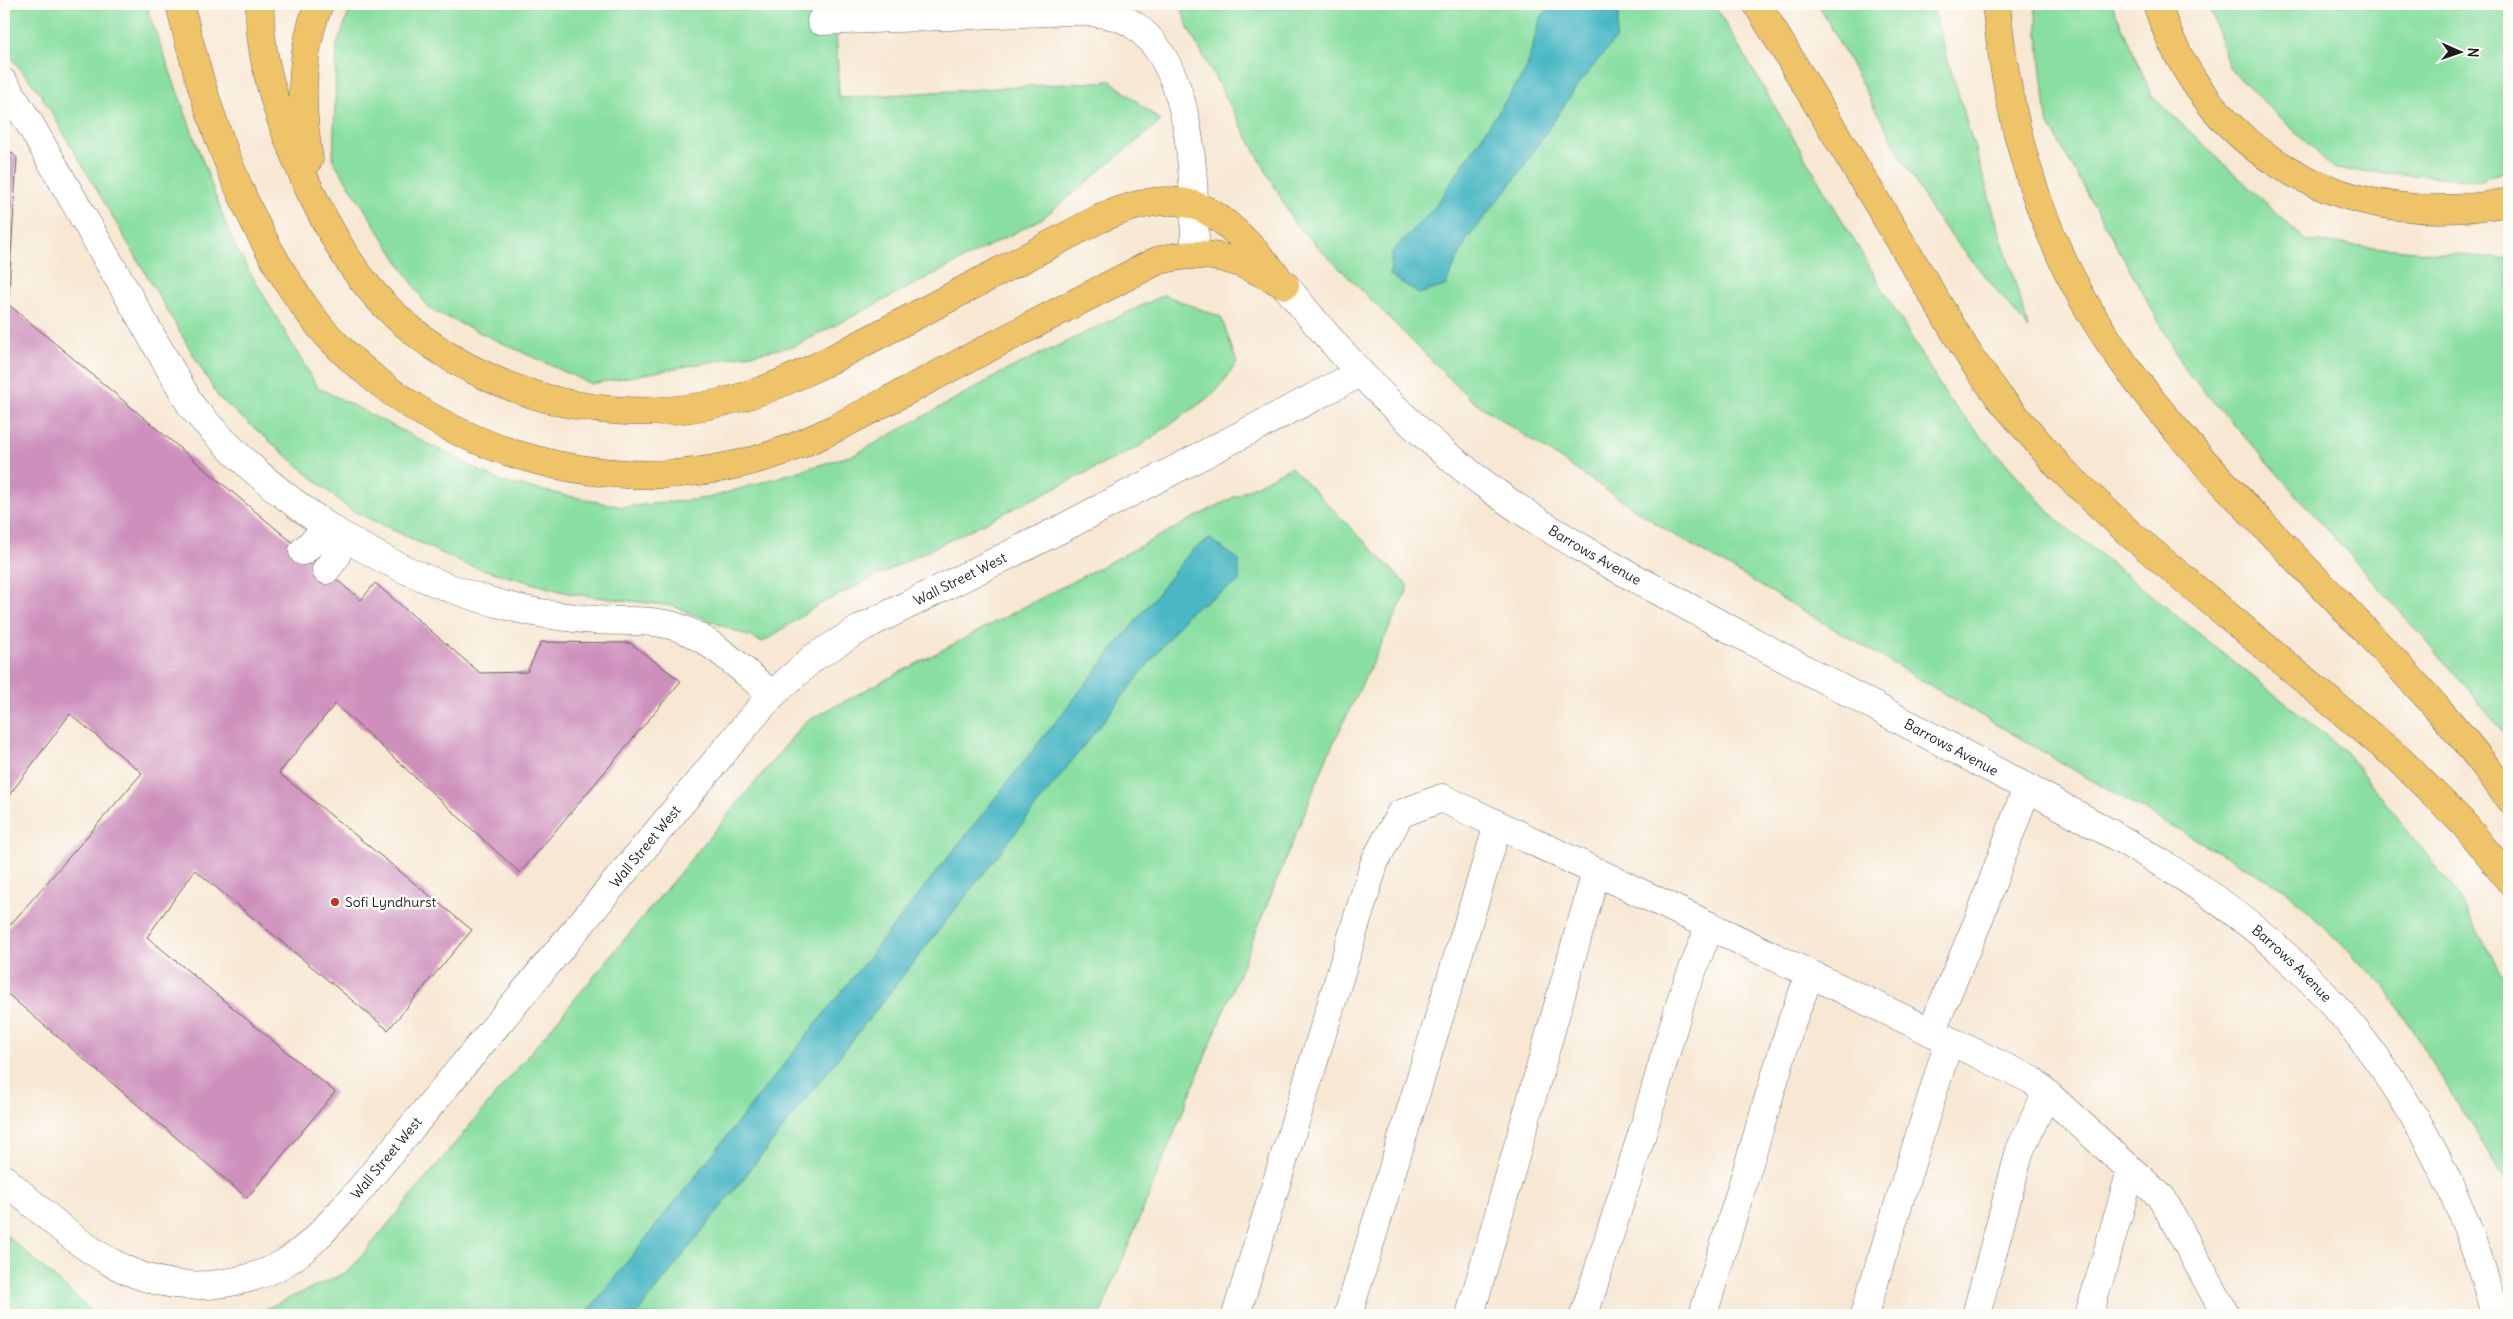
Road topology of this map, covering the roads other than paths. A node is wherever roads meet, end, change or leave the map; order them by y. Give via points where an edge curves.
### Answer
1 (180, 4) edge
2 (260, 4) edge
3 (319, 4) edge
4 (1757, 4) edge
5 (1996, 4) edge
6 (2157, 4) edge
7 (821, 21) dead end
8 (4, 83) edge
9 (2509, 202) edge
10 (1194, 203) junction
11 (334, 236) junction
12 (1195, 253) junction
13 (1286, 285) junction
14 (1360, 373) junction
15 (336, 534) junction
16 (303, 551) dead end
17 (326, 570) dead end
18 (772, 695) junction
19 (2027, 788) junction
20 (2509, 799) edge
21 (1498, 825) junction
22 (1596, 872) junction
23 (2509, 880) edge
24 (1710, 926) junction
25 (1810, 974) junction
26 (1940, 1037) junction
27 (2046, 1094) junction
28 (2131, 1172) junction
29 (4, 1179) edge
30 (2222, 1313) edge
31 (1236, 1315) edge
32 (1348, 1315) edge
33 (1470, 1315) edge
34 (1584, 1315) edge
35 (1703, 1315) edge
36 (1864, 1315) edge
37 (1976, 1315) edge
38 (2089, 1315) edge
39 (2495, 1315) edge

1 - 12 main road via 208,104 241,190 280,268 322,329 365,371 415,408 480,441 553,465 631,475 669,474 747,462 784,451 1157,261
2 - 11 main road via 262,39 275,98 300,165
3 - 11 main road via 304,62 303,127 319,198
4 - 23 main road via 1947,321 1999,397 2031,435 2060,468 2122,526 2400,760 2464,824
5 - 20 main road via 2010,108 2025,166 2049,229 2081,296 2118,355 2204,461 2450,722
6 - 9 main road via 2192,80 2234,128 2288,169 2336,192 2390,206 2448,210
7 - 10 street via 1071,11 1102,13 1132,24 1155,43 1176,88 1187,128
8 - 15 street via 192,407 249,467
10 - 11 main road via 1171,200 1147,202 1123,209 793,378 730,400 658,411 598,410 565,404 533,396 476,372 429,343 386,308 349,262
10 - 12 street
10 - 13 main road via 1218,216
12 - 13 main road via 1240,263
13 - 14 street, Barrows Avenue
14 - 18 street, Wall Street West via 1059,530 870,622 814,658
14 - 19 street, Barrows Avenue via 1463,470 1546,527
15 - 16 street via 316,539
15 - 17 street via 336,557
15 - 18 street via 412,574 484,600 563,617 647,622 683,629 714,646
18 - 29 street, Wall Street West via 352,1199 312,1242 287,1262 261,1274 215,1285 169,1285 147,1280 124,1270 82,1243
19 - 26 street
19 - 39 street, Barrows Avenue via 2206,892 2249,923 2323,993 2392,1081 2422,1127 2466,1221 2485,1273
21 - 22 street
21 - 31 street via 1442,798 1400,814 1375,861
21 - 32 street
22 - 24 street
22 - 33 street
24 - 25 street
24 - 34 street via 1682,994 1642,1134
25 - 26 street
25 - 35 street via 1792,1021
26 - 27 street via 2032,1080
26 - 36 street
27 - 28 street
27 - 37 street via 2020,1150
28 - 30 street via 2162,1198
28 - 38 street

